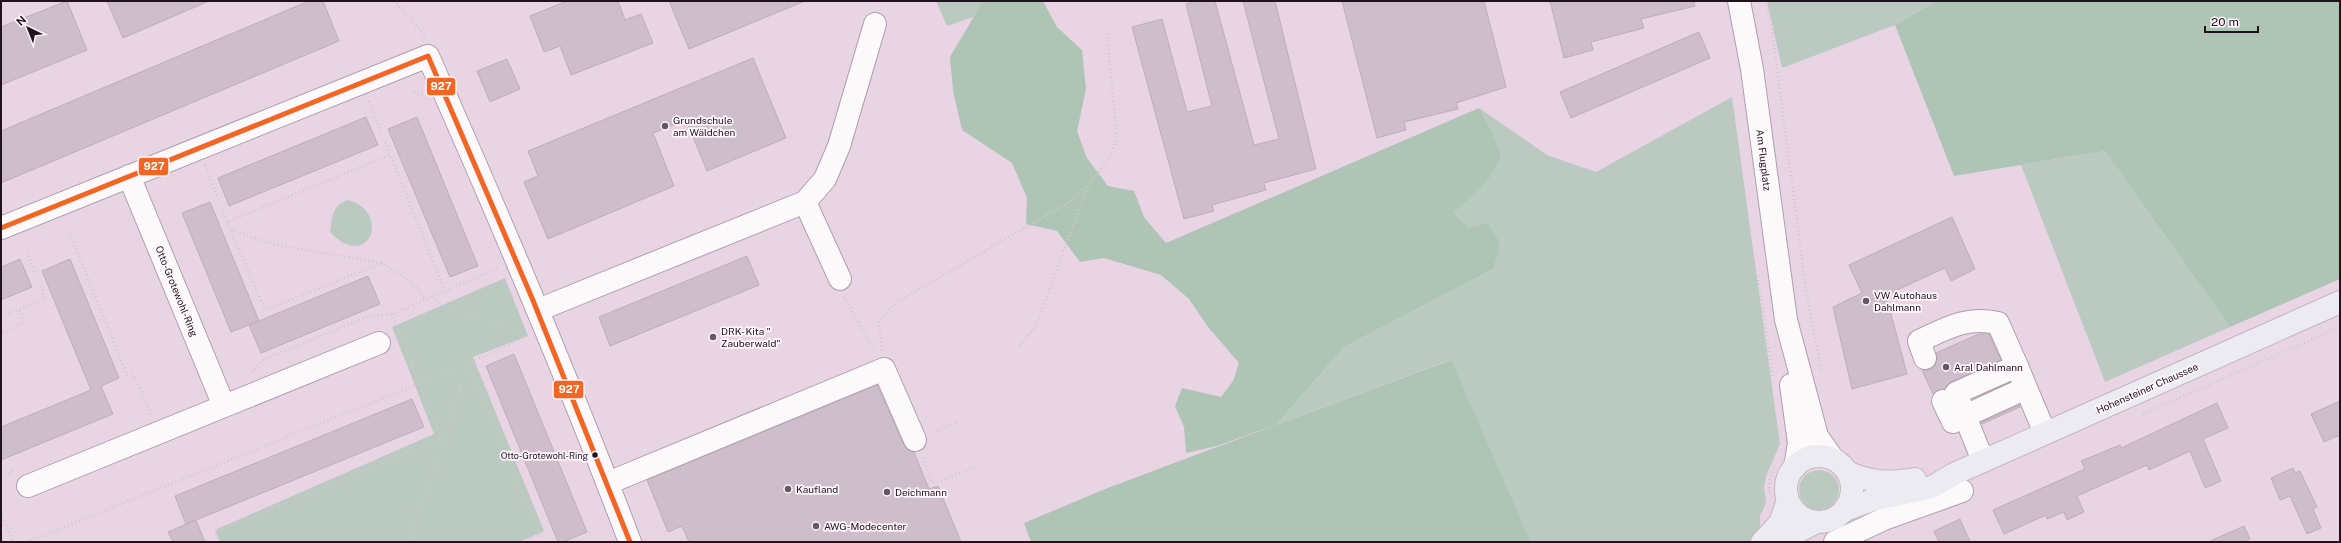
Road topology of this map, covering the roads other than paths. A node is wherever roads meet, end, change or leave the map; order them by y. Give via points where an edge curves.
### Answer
1 (1739, 1) edge
2 (875, 24) dead end
3 (129, 176) junction
4 (805, 202) junction
5 (1, 228) edge
6 (840, 279) road end
7 (2340, 302) edge
8 (541, 320) junction
9 (1786, 320) junction
10 (379, 343) dead end
11 (1925, 358) dead end
12 (2017, 366) junction
13 (2026, 388) junction
14 (1943, 401) dead end
15 (224, 406) junction
16 (1965, 416) junction
17 (2045, 433) junction
18 (915, 440) road end
19 (1983, 461) junction
20 (1786, 464) junction
21 (1840, 465) junction
22 (22, 478) road end
23 (608, 483) junction
24 (1958, 483) junction
25 (1779, 498) junction
26 (1845, 510) junction
27 (1817, 522) junction
28 (630, 542) edge
29 (1762, 542) edge
30 (1785, 542) edge
31 (1835, 542) edge

1 - 9 street, Am Flugplatz via 1752,69
2 - 4 street via 839,146 825,179
3 - 5 street
3 - 8 street via 428,56
3 - 15 street, Otto-Grotewohl-Ring
4 - 6 street
4 - 8 street
7 - 17 main road, Hohensteiner Chaussee
8 - 23 street
9 - 20 street, Am Flugplatz via 1788,364 1799,438
9 - 21 street, Am Flugplatz via 1817,436
10 - 15 street
11 - 12 street via 1919,341 1963,322 1980,319 1998,323
12 - 13 street
12 - 16 street via 1956,393
13 - 16 street
13 - 17 street
14 - 16 street via 1953,422
15 - 22 street
16 - 19 street
17 - 19 main road, Hohensteiner Chaussee
18 - 23 street via 884,369
19 - 24 main road, Hohensteiner Chaussee
20 - 21 main road via 1814,457
20 - 25 main road via 1789,476
21 - 24 main road, Hohensteiner Chaussee via 1869,481
21 - 26 main road via 1852,490
23 - 28 street
24 - 26 main road, Hohensteiner Chaussee via 1872,500
24 - 31 street
25 - 27 main road via 1798,514
25 - 29 main road via 1780,523
26 - 27 main road via 1837,517
27 - 30 main road

